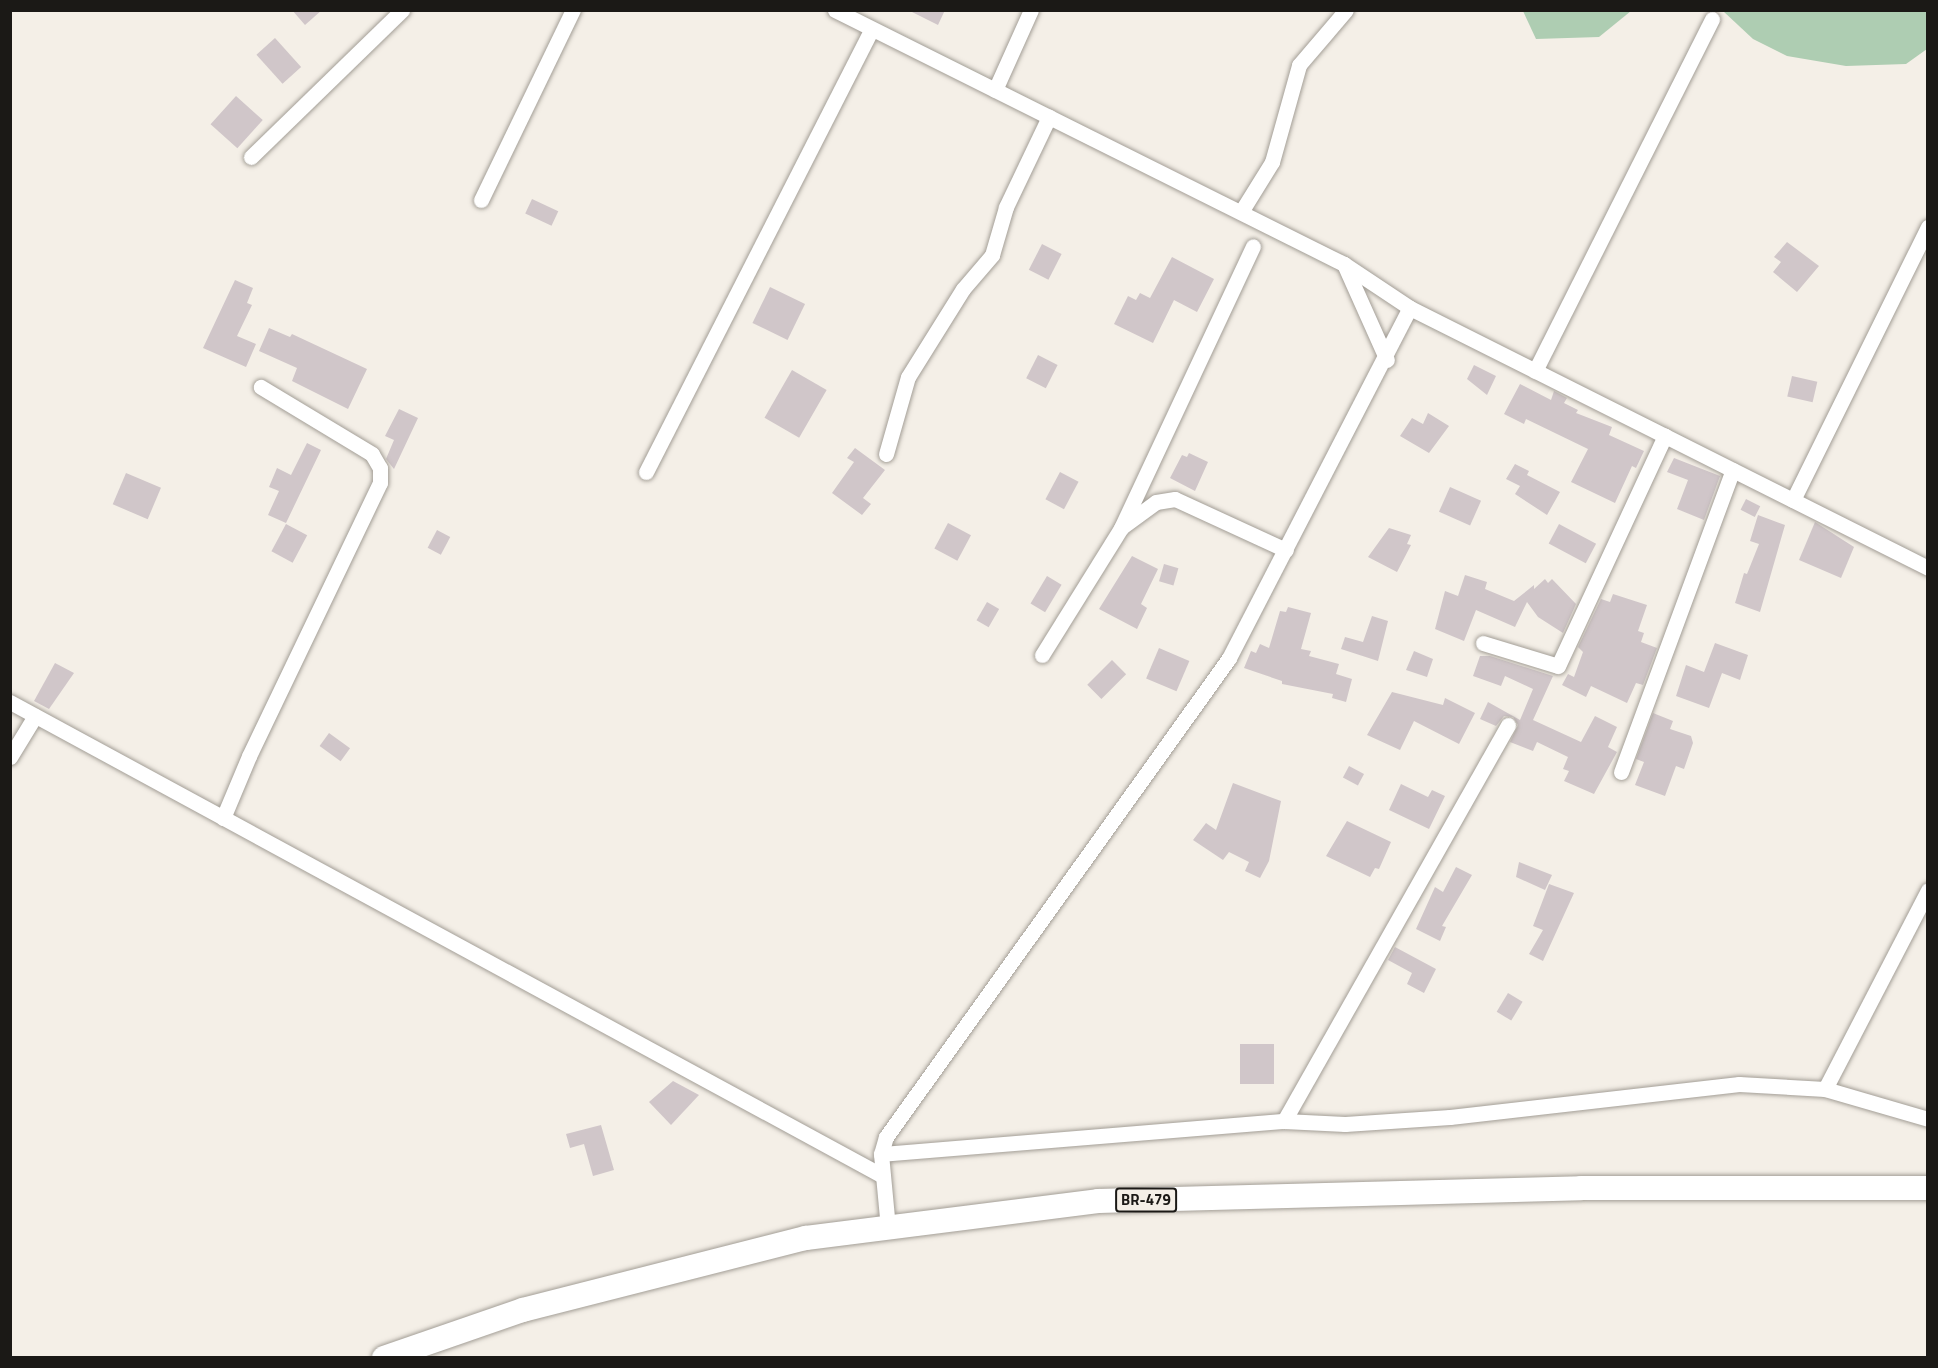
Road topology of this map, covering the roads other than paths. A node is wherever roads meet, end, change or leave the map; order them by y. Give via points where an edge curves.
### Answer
1 (402, 10) edge
2 (573, 10) edge
3 (835, 10) edge
4 (1031, 10) edge
5 (1346, 10) edge
6 (1712, 19) dead end
7 (872, 29) junction
8 (995, 90) junction
9 (1049, 117) junction
10 (251, 157) dead end
11 (481, 200) dead end
12 (1241, 212) junction
13 (1928, 227) edge
14 (1253, 246) dead end
15 (1344, 264) junction
16 (1410, 308) junction
17 (1387, 360) junction
18 (1535, 370) junction
19 (261, 387) dead end
20 (1665, 436) junction
21 (886, 454) dead end
22 (1733, 470) junction
23 (646, 472) dead end
24 (1793, 500) junction
25 (1121, 528) junction
26 (1286, 550) junction
27 (1928, 568) edge
28 (1483, 643) dead end
29 (1042, 655) dead end
30 (10, 702) edge
31 (35, 716) junction
32 (1508, 725) dead end
33 (10, 757) edge
34 (1621, 772) dead end
35 (223, 818) junction
36 (1928, 890) edge
37 (1825, 1089) junction
38 (1928, 1119) edge
39 (1284, 1121) junction
40 (881, 1154) junction
41 (883, 1176) junction
42 (1928, 1188) edge
43 (888, 1228) junction
44 (384, 1358) edge

1 - 10 street
2 - 11 street
3 - 7 street
4 - 8 street
5 - 12 street via 1299,65 1272,162
6 - 18 street
7 - 8 street
7 - 23 street
8 - 9 street
9 - 12 street
9 - 21 street via 1006,207 992,255 963,289 908,377
12 - 15 street
13 - 24 street
14 - 25 street
15 - 16 street
15 - 17 street
16 - 17 street
16 - 18 street
17 - 26 street
18 - 20 street
19 - 35 street via 372,454 380,468 380,483
20 - 22 street
20 - 28 street via 1558,666
22 - 24 street
22 - 34 street
24 - 27 street
25 - 26 street via 1156,502 1175,499
25 - 29 street
26 - 40 street via 1228,658 886,1137
30 - 31 street
31 - 33 street
31 - 35 street
32 - 39 street
35 - 41 street
36 - 37 street
37 - 38 street
37 - 39 street via 1739,1084 1450,1116 1344,1124
39 - 40 street
40 - 41 street
41 - 43 street
42 - 43 main road, BR-479 via 1581,1188 1098,1201
43 - 44 main road, BR-479 via 806,1238 523,1310

